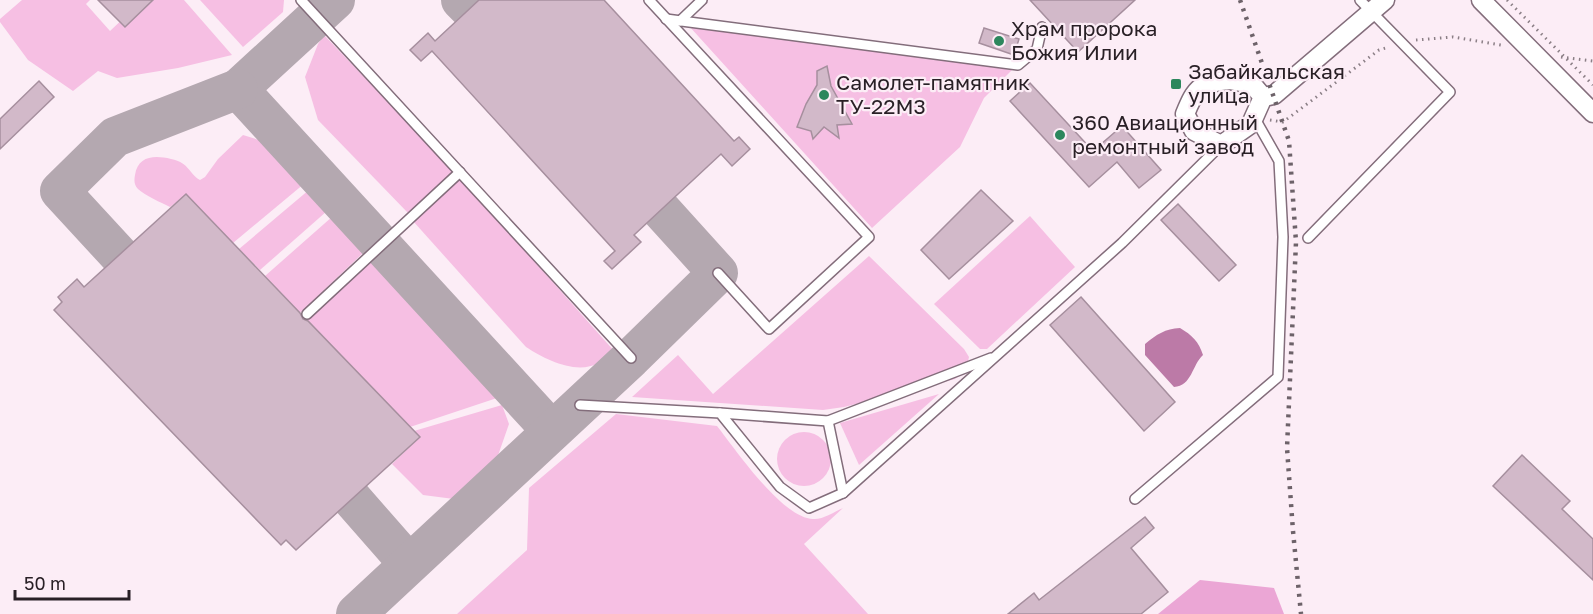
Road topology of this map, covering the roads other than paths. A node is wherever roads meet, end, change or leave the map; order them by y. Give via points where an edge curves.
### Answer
1 (301, 0) edge
2 (649, 0) edge
3 (702, 0) edge
4 (1481, 0) edge
5 (1372, 4) edge
6 (666, 19) junction
7 (680, 21) junction
8 (1042, 27) dead end
9 (1263, 98) junction
10 (1593, 113) edge
11 (1254, 117) junction
12 (1221, 145) junction
13 (460, 172) junction
14 (1308, 238) dead end
15 (718, 273) dead end
16 (307, 314) dead end
17 (998, 355) junction
18 (631, 358) dead end
19 (580, 405) dead end
20 (720, 413) junction
21 (828, 421) junction
22 (843, 493) junction
23 (1135, 499) dead end

1 - 13 lane
2 - 6 lane
3 - 7 lane
4 - 10 street
5 - 9 street via 1274,95
5 - 14 lane via 1450,92
6 - 7 lane
6 - 15 lane via 869,237 769,330
7 - 8 lane via 1018,64 1037,49
9 - 11 street
9 - 12 street via 1252,84 1229,80 1211,82 1194,92 1185,114 1194,130
11 - 12 street via 1251,124
11 - 23 lane via 1279,161 1283,237 1278,377
12 - 17 lane via 1122,243
13 - 16 lane
13 - 18 lane
17 - 21 lane
17 - 22 lane
19 - 20 lane
20 - 21 lane
20 - 22 lane via 780,487 809,508
21 - 22 lane

